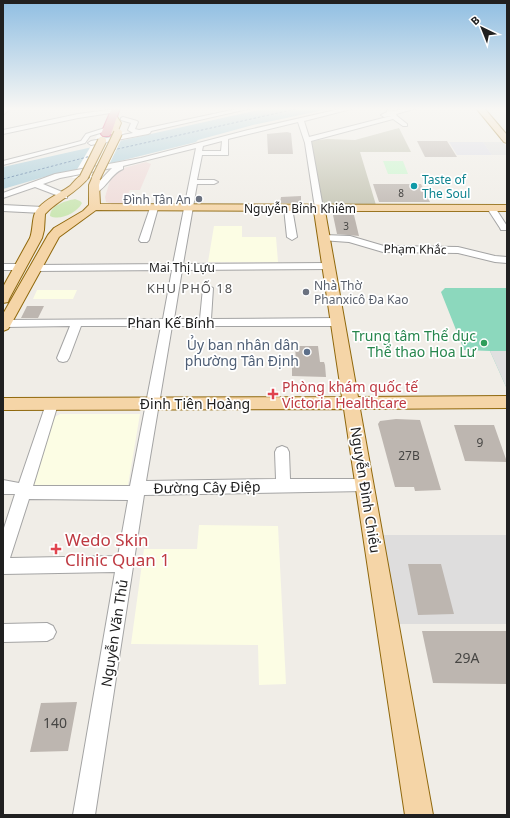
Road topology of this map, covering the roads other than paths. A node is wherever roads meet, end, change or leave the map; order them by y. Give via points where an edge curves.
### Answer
1 (70, 146) edge
2 (77, 146) edge
3 (103, 146) edge
4 (192, 146) edge
5 (200, 146) edge
6 (225, 146) edge
7 (308, 146) edge
8 (57, 150) junction
9 (199, 153) junction
10 (141, 160) junction
11 (3, 163) edge
12 (87, 178) junction
13 (193, 182) junction
14 (214, 182) dead end
15 (37, 185) junction
16 (93, 192) junction
17 (3, 196) edge
18 (64, 196) junction
19 (87, 201) junction
20 (3, 208) edge
21 (154, 208) junction
22 (189, 208) junction
23 (288, 208) junction
24 (319, 208) junction
25 (491, 208) junction
26 (507, 208) edge
27 (43, 210) junction
28 (504, 228) dead end
29 (292, 237) dead end
30 (324, 238) junction
31 (144, 240) dead end
32 (507, 260) edge
33 (329, 266) junction
34 (3, 267) edge
35 (21, 267) junction
36 (179, 267) junction
37 (35, 268) junction
38 (208, 288) dead end
39 (3, 299) edge
40 (168, 322) junction
41 (205, 322) junction
42 (338, 322) junction
43 (77, 323) junction
44 (4, 324) edge
45 (63, 358) dead end
46 (507, 402) edge
47 (154, 403) junction
48 (351, 403) junction
49 (3, 404) edge
50 (52, 404) junction
51 (282, 452) dead end
52 (365, 485) junction
53 (283, 486) junction
54 (3, 487) edge
55 (24, 490) junction
56 (137, 490) junction
57 (3, 555) edge
58 (125, 564) junction
59 (3, 566) edge
60 (47, 632) dead end
61 (3, 633) edge
62 (84, 815) edge
63 (419, 815) edge

1 - 8 street
2 - 8 street
3 - 12 main road
4 - 10 street
5 - 9 street, Nguyễn Văn Thủ
6 - 9 street via 225,153
7 - 24 street, Nguyễn Đình Chiểu
8 - 11 street
9 - 13 street, Nguyễn Văn Thủ
10 - 15 street via 58,176
10 - 16 street via 112,170 101,187
12 - 16 main road
12 - 18 main road
12 - 19 main road via 80,186
13 - 14 street
13 - 22 street, Nguyễn Văn Thủ
15 - 17 street
15 - 18 street
16 - 19 main road via 95,200
18 - 27 main road
19 - 21 main road, Nguyễn Bỉnh Khiêm
19 - 37 main road via 50,239
20 - 27 street
21 - 22 main road, Nguyễn Bỉnh Khiêm
21 - 31 street
22 - 23 main road, Nguyễn Bỉnh Khiêm
22 - 36 street, Nguyễn Văn Thủ
23 - 24 main road, Nguyễn Bỉnh Khiêm
23 - 29 street
24 - 25 main road, Nguyễn Bỉnh Khiêm
24 - 30 main road, Nguyễn Đình Chiểu
25 - 26 main road, Nguyễn Bỉnh Khiêm
25 - 28 street
27 - 35 main road via 39,216 38,234
30 - 32 street, Phạm Khắc via 350,239 383,249 458,250
30 - 33 main road, Nguyễn Đình Chiểu
33 - 36 street, Mai Thị Lựu
33 - 42 main road, Nguyễn Đình Chiểu
34 - 35 street
35 - 39 main road
36 - 37 street, Mai Thị Lựu
36 - 40 street, Nguyễn Văn Thủ
37 - 44 main road
38 - 41 street
40 - 41 street, Phan Kế Bính
40 - 43 street, Phan Kế Bính
40 - 47 street, Nguyễn Văn Thủ
41 - 42 street, Phan Kế Bính
42 - 48 main road, Nguyễn Đình Chiểu
43 - 44 street, Phan Kế Bính
43 - 45 street
46 - 48 main road, Đinh Tiên Hoàng
47 - 48 main road, Đinh Tiên Hoàng
47 - 50 main road, Đinh Tiên Hoàng
47 - 56 street, Nguyễn Văn Thủ
48 - 52 main road, Nguyễn Đình Chiểu
49 - 50 main road, Đinh Tiên Hoàng
50 - 55 street
51 - 53 street
52 - 53 street, Đường Cây Điệp
52 - 63 main road, Nguyễn Đình Chiểu
53 - 56 street, Đường Cây Điệp via 147,487
54 - 55 street, Đường Cây Điệp
55 - 56 street, Đường Cây Điệp via 32,493 129,493
55 - 57 street
56 - 58 street, Nguyễn Văn Thủ
58 - 59 street
58 - 62 street, Nguyễn Văn Thủ
60 - 61 street

